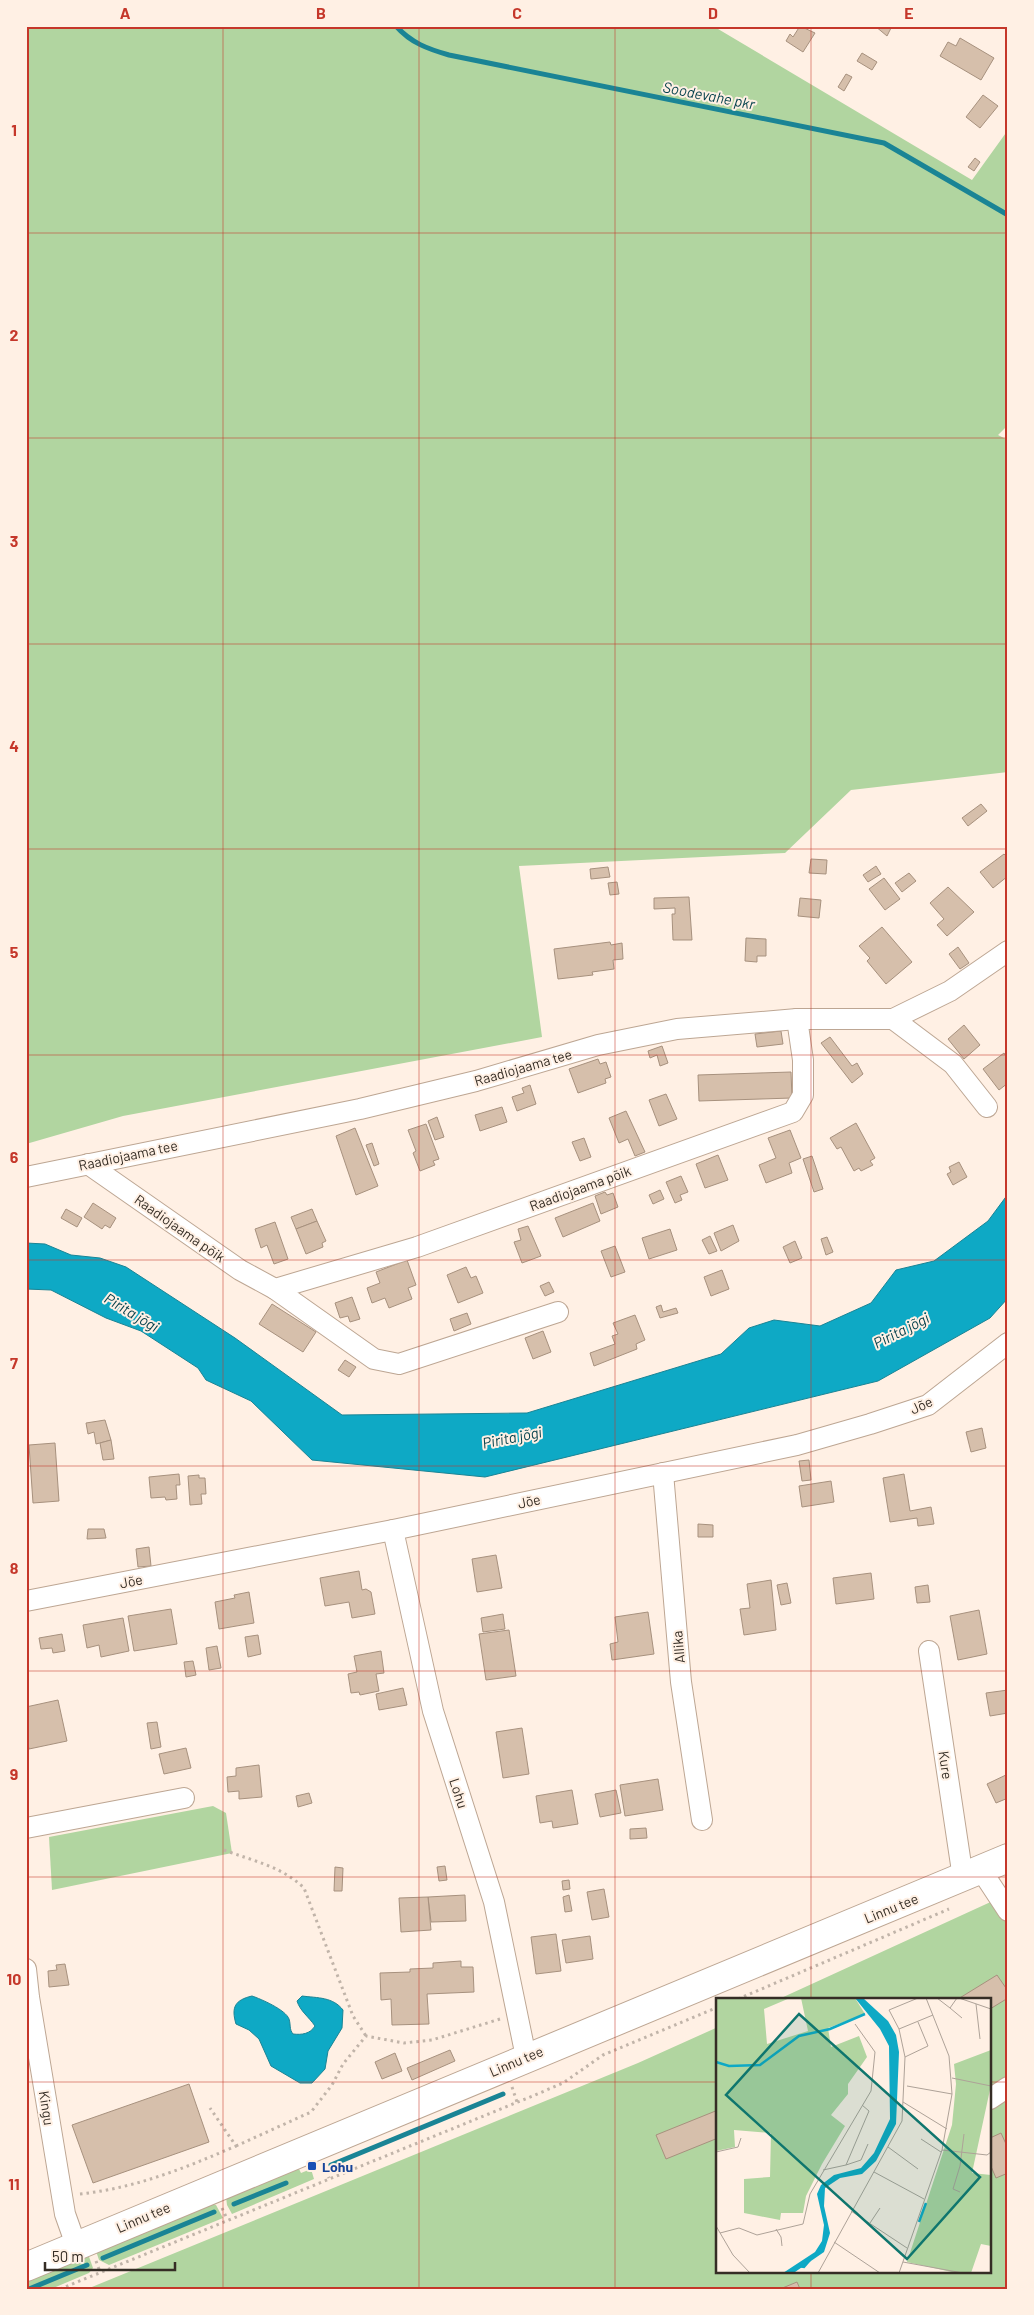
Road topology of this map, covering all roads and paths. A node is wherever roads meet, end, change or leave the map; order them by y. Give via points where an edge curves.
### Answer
1 (1008, 951) edge
2 (797, 1019) junction
3 (893, 1019) junction
4 (987, 1107) dead end
5 (88, 1164) junction
6 (26, 1177) edge
7 (275, 1289) junction
8 (558, 1312) dead end
9 (1008, 1343) edge
10 (663, 1473) junction
11 (393, 1530) junction
12 (26, 1601) edge
13 (929, 1651) dead end
14 (184, 1798) dead end
15 (702, 1820) dead end
16 (26, 1828) edge
17 (224, 1850) dead end
18 (1008, 1858) edge
19 (972, 1874) junction
20 (954, 1906) dead end
21 (1008, 1911) edge
22 (26, 1969) edge
23 (740, 1998) edge
24 (716, 2008) edge
25 (517, 2013) junction
26 (366, 2036) junction
27 (526, 2057) junction
28 (1008, 2087) edge
29 (992, 2098) edge
30 (210, 2108) dead end
31 (236, 2146) junction
32 (62, 2195) junction
33 (76, 2245) junction
34 (26, 2267) edge
35 (60, 2289) edge

1 - 3 street, Raadiojaama tee via 950,991
2 - 3 street, Raadiojaama tee
2 - 5 street, Raadiojaama tee via 668,1031 598,1046 476,1081 360,1109
2 - 7 street, Raadiojaama põik via 804,1095 793,1112 417,1247
3 - 4 street via 953,1064
5 - 6 street, Raadiojaama tee
5 - 7 street, Raadiojaama põik via 240,1270
7 - 8 street, Raadiojaama põik via 374,1359 399,1364
9 - 10 street, Jõe via 928,1405 797,1444
10 - 11 street, Jõe
10 - 15 street, Allika via 681,1682
11 - 12 street, Jõe
11 - 25 street, Lohu via 433,1711 494,1902
13 - 19 street, Kure
14 - 16 street
17 - 26 path via 291,1875 304,1888 350,2007
18 - 19 street, Linnu tee
19 - 21 street
19 - 27 street, Linnu tee
20 - 23 path
22 - 32 street, Kingu
24 - 35 path via 603,2055 563,2083
25 - 26 path via 432,2040 404,2043
25 - 27 street, Lohu
26 - 31 path via 311,2112
27 - 33 street, Linnu tee
28 - 29 street
30 - 31 path
31 - 32 path via 168,2175 111,2190
32 - 33 street, Kingu
33 - 34 street, Linnu tee

